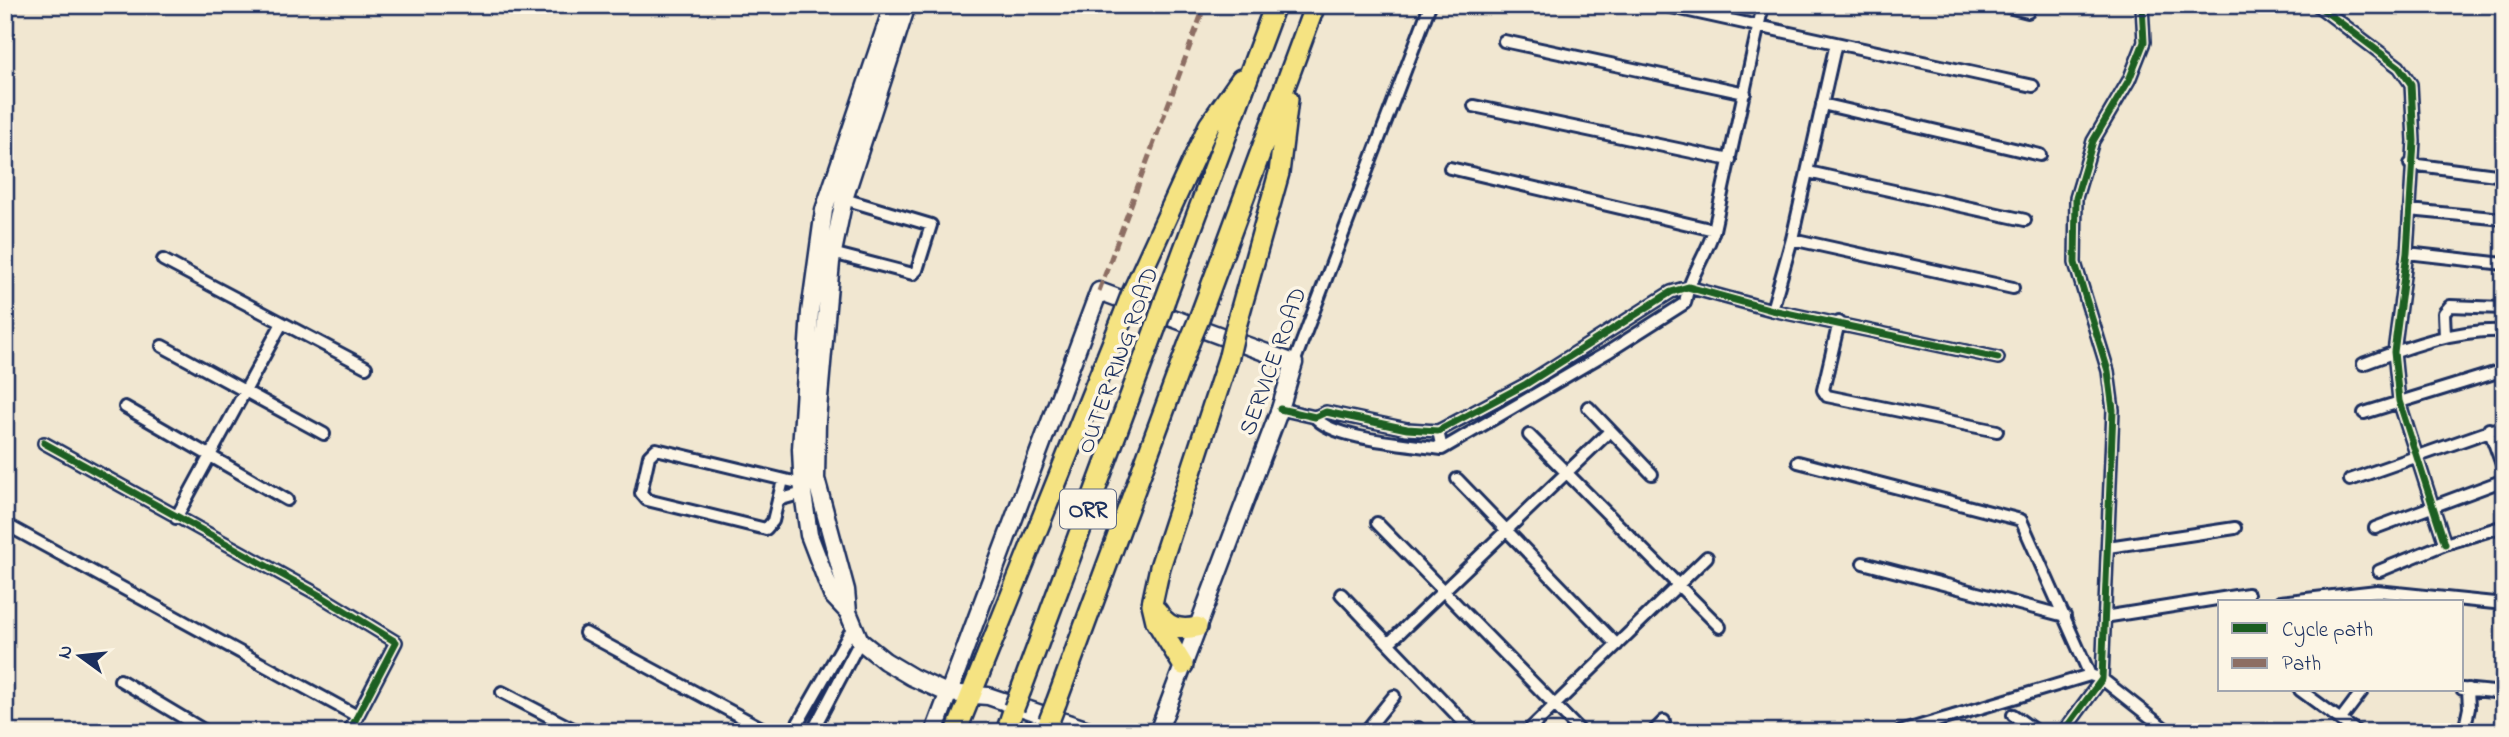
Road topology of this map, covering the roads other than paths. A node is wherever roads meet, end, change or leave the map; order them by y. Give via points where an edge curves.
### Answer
1 (907, 5) edge
2 (1275, 5) edge
3 (1315, 5) edge
4 (1430, 5) edge
5 (1662, 5) edge
6 (1763, 5) edge
7 (2000, 5) edge
8 (2142, 5) edge
9 (2317, 5) edge
10 (890, 7) edge
11 (2028, 12) dead end
12 (1759, 26) junction
13 (1504, 41) dead end
14 (1836, 43) junction
15 (1256, 56) junction
16 (1292, 67) junction
17 (2033, 86) dead end
18 (1745, 93) junction
19 (1822, 104) junction
20 (1474, 106) dead end
21 (2040, 155) dead end
22 (1730, 160) junction
23 (2410, 164) junction
24 (1450, 168) dead end
25 (1808, 172) junction
26 (2504, 176) edge
27 (844, 199) junction
28 (2409, 210) junction
29 (2504, 219) edge
30 (2025, 220) dead end
31 (1714, 230) junction
32 (1792, 239) junction
33 (832, 253) junction
34 (2407, 253) junction
35 (163, 260) dead end
36 (2504, 264) edge
37 (1688, 287) junction
38 (2013, 288) dead end
39 (2503, 308) edge
40 (1772, 310) junction
41 (1839, 322) junction
42 (281, 325) junction
43 (2504, 331) edge
44 (1599, 337) junction
45 (2445, 337) junction
46 (162, 346) dead end
47 (1608, 352) junction
48 (2394, 352) junction
49 (1998, 358) dead end
50 (1294, 363) junction
51 (2363, 364) dead end
52 (366, 367) dead end
53 (2501, 372) dead end
54 (245, 391) junction
55 (2399, 401) junction
56 (125, 407) dead end
57 (1588, 407) dead end
58 (1280, 410) junction
59 (2364, 413) dead end
60 (1315, 416) junction
61 (2504, 426) edge
62 (2489, 429) junction
63 (1611, 430) junction
64 (1438, 431) junction
65 (1997, 431) dead end
66 (324, 434) dead end
67 (1529, 435) dead end
68 (44, 443) dead end
69 (1442, 449) junction
70 (210, 454) junction
71 (2416, 458) junction
72 (1798, 462) dead end
73 (2504, 470) edge
74 (1567, 472) junction
75 (1652, 474) dead end
76 (1457, 479) dead end
77 (783, 480) junction
78 (2350, 480) dead end
79 (2504, 480) edge
80 (803, 488) junction
81 (287, 500) dead end
82 (778, 500) junction
83 (2430, 506) junction
84 (176, 518) junction
85 (1377, 523) dead end
86 (5, 524) edge
87 (2504, 526) edge
88 (2235, 528) dead end
89 (2375, 528) dead end
90 (1506, 530) junction
91 (2445, 544) junction
92 (2108, 547) junction
93 (1707, 557) dead end
94 (1863, 564) dead end
95 (2379, 570) dead end
96 (1679, 585) junction
97 (1444, 591) junction
98 (1341, 594) dead end
99 (2248, 594) dead end
100 (2376, 597) edge
101 (2318, 600) edge
102 (2431, 600) edge
103 (2464, 602) edge
104 (1152, 604) junction
105 (2504, 604) edge
106 (2065, 616) junction
107 (2104, 617) junction
108 (853, 627) junction
109 (1197, 627) junction
110 (1720, 627) dead end
111 (585, 633) dead end
112 (1389, 643) junction
113 (1617, 645) junction
114 (1183, 666) junction
115 (2090, 674) junction
116 (2102, 679) junction
117 (120, 680) dead end
118 (2465, 689) edge
119 (502, 692) dead end
120 (2303, 692) edge
121 (2361, 692) edge
122 (947, 693) junction
123 (2504, 693) edge
124 (970, 694) junction
125 (1394, 696) dead end
126 (1555, 705) junction
127 (2013, 715) dead end
128 (358, 716) junction
129 (1050, 718) edge
130 (2341, 719) junction
131 (1664, 721) dead end
132 (207, 732) edge
133 (349, 732) edge
134 (579, 732) edge
135 (769, 732) edge
136 (793, 732) edge
137 (812, 732) edge
138 (934, 732) edge
139 (956, 732) edge
140 (1006, 732) edge
141 (1094, 732) edge
142 (1158, 732) edge
143 (1366, 732) edge
144 (1473, 732) edge
145 (1527, 732) edge
146 (1581, 732) edge
147 (1653, 732) edge
148 (1900, 732) edge
149 (2037, 732) edge
150 (2063, 732) edge
151 (2169, 732) edge
152 (2357, 732) edge
153 (2464, 732) edge

1 - 27 main road
2 - 15 highway, OUTER RING ROAD / ORR
3 - 16 highway, ORR
4 - 50 street, SERVICE ROAD
5 - 12 street
6 - 12 street
7 - 11 street
8 - 92 street via 2144,42 2129,80 2093,141 2076,198 2075,263 2108,371 2113,410
9 - 23 street via 2399,67 2411,84
10 - 80 main road via 824,210 810,312 801,449
12 - 14 street
12 - 18 street
13 - 18 street
14 - 17 street
14 - 19 street
15 - 124 highway, bridge via 1209,125 1132,293
15 - 140 highway, OUTER RING ROAD / ORR, bridge
16 - 104 highway, bridge via 1279,173
16 - 129 highway, ORR, bridge
18 - 22 street
19 - 21 street
19 - 25 street
20 - 22 street
22 - 31 street
23 - 26 street
23 - 28 street
24 - 31 street
25 - 30 street
25 - 32 street
27 - 33 main road
27 - 33 street via 931,225 913,274
28 - 29 street
28 - 34 street
31 - 37 street
32 - 38 street
32 - 40 street
33 - 108 main road via 816,480
34 - 36 street
34 - 48 street
35 - 42 street
37 - 40 street
37 - 44 street via 1671,292
37 - 47 street via 1685,303
39 - 45 street via 2450,306 2444,313
40 - 41 street
41 - 49 street
41 - 65 street via 1823,390 1827,396
42 - 52 street
42 - 54 street
43 - 45 street
44 - 47 street
44 - 64 street via 1526,384
45 - 48 street
46 - 54 street
47 - 69 street
48 - 51 street
48 - 55 street
50 - 58 main road, SERVICE ROAD
50 - 122 main road via 1099,291
53 - 55 street
54 - 66 street
54 - 70 street
55 - 59 street
55 - 71 street
56 - 70 street
57 - 63 street
58 - 60 street
58 - 109 main road, SERVICE ROAD
60 - 64 street via 1326,412
60 - 69 street via 1323,426
61 - 62 street
62 - 71 street
62 - 73 street
63 - 74 street
63 - 75 street
64 - 69 street
67 - 74 street
68 - 84 street
70 - 81 street
70 - 84 street
71 - 78 street
71 - 83 street
72 - 106 street via 2021,520
74 - 90 street
74 - 96 street
76 - 90 street
77 - 80 street
77 - 82 street
77 - 82 street via 656,449 649,456 641,489 647,500 762,529 771,525
79 - 83 street
80 - 82 street
80 - 108 main road via 809,535 832,595
83 - 89 street
83 - 91 street
84 - 128 street via 396,642
85 - 97 street
86 - 128 street
87 - 91 street
88 - 92 street
90 - 97 street
90 - 113 street
91 - 95 street
92 - 107 street
93 - 96 street
94 - 106 street
96 - 110 street
96 - 113 street
97 - 112 street
97 - 126 street
98 - 112 street
99 - 107 street
100 - 101 street
100 - 102 street
103 - 105 street
104 - 109 highway via 1171,626
104 - 114 highway via 1156,621
106 - 115 street
107 - 116 street
108 - 122 main road via 884,661
108 - 136 street
108 - 137 street
109 - 114 main road, SERVICE ROAD
111 - 135 street
112 - 144 street
113 - 126 street
114 - 142 main road, SERVICE ROAD
115 - 116 street
115 - 148 street
116 - 150 street
116 - 151 street
117 - 132 street
118 - 123 street
118 - 153 street via 2469,708
119 - 134 street
120 - 130 street
121 - 130 street
122 - 124 main road
122 - 138 main road
124 - 139 highway
124 - 141 main road
125 - 143 street
126 - 145 street
126 - 146 street
127 - 149 street
128 - 133 street
130 - 152 street
131 - 147 street

